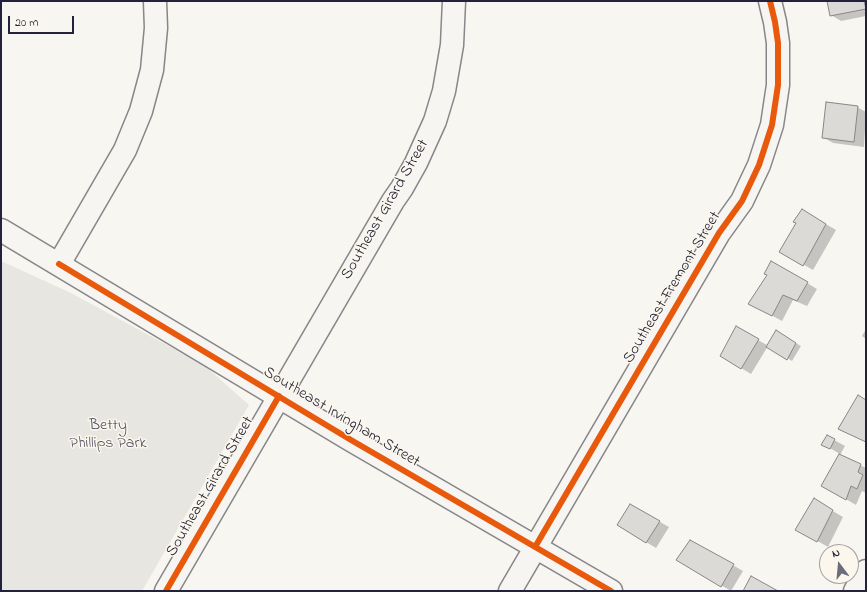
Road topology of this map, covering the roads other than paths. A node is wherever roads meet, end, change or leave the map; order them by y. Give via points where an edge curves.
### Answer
1 (155, 1) edge
2 (454, 1) edge
3 (770, 1) edge
4 (1, 230) edge
5 (59, 264) junction
6 (279, 396) junction
7 (536, 547) junction
8 (866, 571) edge
9 (166, 591) edge
10 (510, 591) edge
11 (611, 591) edge
12 (855, 591) edge

1 - 5 street via 156,28 152,70 141,112 125,150
2 - 6 street, Southeast Girard Street via 452,45 444,90 435,121 402,188
3 - 7 street, Southeast Fremont Street via 778,43 778,85 772,126 760,165 742,201 719,234
4 - 5 street, Southeast Irvingham Street
5 - 6 street, Southeast Irvingham Street
6 - 7 street, Southeast Irvingham Street
6 - 9 street, Southeast Girard Street
7 - 10 street, Southeast Fremont Street
7 - 11 street, Southeast Irvingham Street
8 - 12 street

